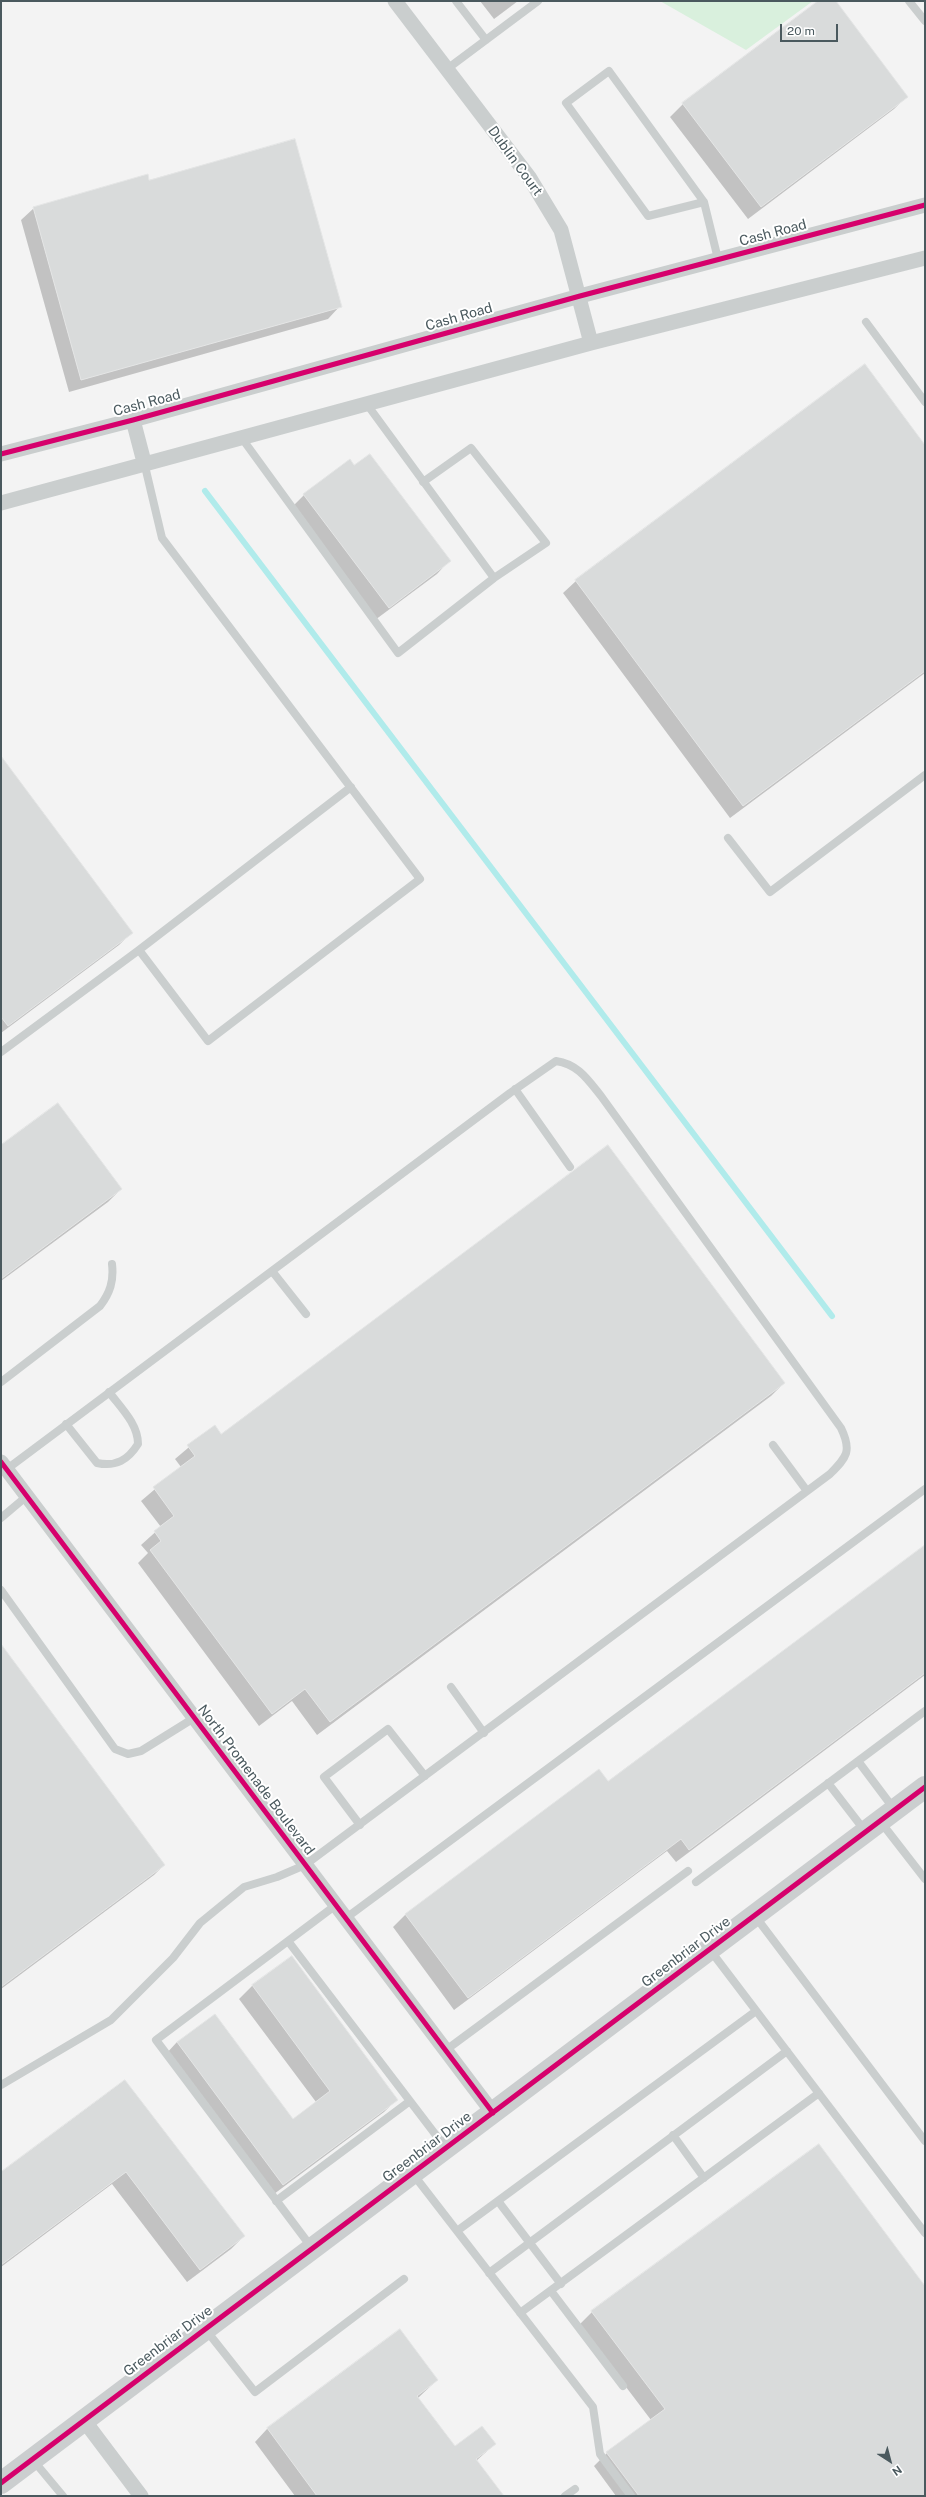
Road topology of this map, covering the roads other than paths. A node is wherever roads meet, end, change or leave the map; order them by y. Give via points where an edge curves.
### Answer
1 (395, 1) edge
2 (456, 1) edge
3 (538, 1) edge
4 (909, 1) edge
5 (925, 21) edge
6 (486, 40) junction
7 (447, 69) junction
8 (704, 202) junction
9 (925, 205) edge
10 (925, 258) edge
11 (718, 259) junction
12 (580, 296) junction
13 (866, 322) dead end
14 (591, 343) junction
15 (925, 402) edge
16 (366, 403) junction
17 (134, 420) junction
18 (240, 437) junction
19 (1, 454) edge
20 (144, 462) junction
21 (423, 482) junction
22 (1, 503) edge
23 (494, 578) junction
24 (925, 774) edge
25 (351, 787) junction
26 (728, 838) dead end
27 (139, 950) junction
28 (1, 1052) edge
29 (515, 1089) junction
30 (570, 1167) dead end
31 (112, 1264) dead end
32 (272, 1271) junction
33 (306, 1314) dead end
34 (1, 1382) edge
35 (109, 1392) junction
36 (66, 1424) junction
37 (773, 1445) dead end
38 (4, 1465) edge
39 (925, 1489) edge
40 (807, 1491) junction
41 (27, 1496) junction
42 (1, 1518) edge
43 (1, 1590) edge
44 (450, 1687) dead end
45 (925, 1711) edge
46 (194, 1718) junction
47 (484, 1733) junction
48 (858, 1761) junction
49 (425, 1776) junction
50 (828, 1783) junction
51 (925, 1787) edge
52 (880, 1820) junction
53 (360, 1825) junction
54 (305, 1865) junction
55 (688, 1871) dead end
56 (925, 1879) edge
57 (696, 1882) dead end
58 (336, 1905) junction
59 (755, 1915) junction
60 (346, 1918) junction
61 (288, 1941) junction
62 (710, 1950) junction
63 (756, 2011) junction
64 (446, 2050) junction
65 (787, 2051) junction
66 (1, 2085) edge
67 (819, 2094) junction
68 (410, 2101) junction
69 (494, 2113) junction
70 (673, 2135) junction
71 (925, 2141) edge
72 (446, 2148) junction
73 (412, 2174) junction
74 (704, 2178) junction
75 (276, 2201) junction
76 (498, 2201) junction
77 (457, 2231) junction
78 (925, 2233) edge
79 (529, 2242) junction
80 (312, 2248) junction
81 (489, 2272) junction
82 (404, 2279) dead end
83 (560, 2284) junction
84 (551, 2291) junction
85 (520, 2313) junction
86 (205, 2328) junction
87 (623, 2386) dead end
88 (83, 2419) junction
89 (32, 2459) junction
90 (1, 2483) edge
91 (575, 2489) dead end
92 (63, 2496) edge
93 (141, 2496) edge
94 (565, 2496) edge
95 (631, 2496) edge

1 - 7 street, Dublin Court
2 - 6 lane
3 - 6 lane
4 - 5 lane
6 - 7 lane
7 - 12 street, Dublin Court via 528,177 561,230
8 - 8 lane via 648,216 566,103 609,71
8 - 11 lane
9 - 11 street, Cash Road
10 - 14 street
11 - 12 street, Cash Road
12 - 14 street, Dublin Court
12 - 17 street, Cash Road
13 - 15 lane
14 - 16 street
16 - 18 street
16 - 21 lane
17 - 19 street, Cash Road
17 - 20 street
18 - 20 street
18 - 23 lane via 398,653
20 - 22 street
20 - 25 lane via 162,538
21 - 23 lane
21 - 23 lane via 471,448 546,543
24 - 26 lane via 770,892
25 - 27 lane
25 - 27 lane via 420,879 208,1041
27 - 28 lane
29 - 30 lane
29 - 32 lane
29 - 40 lane via 556,1061 568,1063 578,1069 602,1096 841,1428 848,1442 845,1459
31 - 34 lane via 114,1275 109,1294 100,1306
32 - 33 lane
32 - 35 lane
35 - 36 lane
35 - 36 lane via 138,1434 138,1444 125,1459 117,1464 97,1463
36 - 38 lane
37 - 40 lane
38 - 41 street, North Promenade Boulevard
39 - 60 lane
40 - 47 lane
41 - 42 lane
41 - 46 street, North Promenade Boulevard
43 - 46 lane via 115,1749 128,1754 141,1751
44 - 47 lane
45 - 48 lane
46 - 54 street, North Promenade Boulevard
47 - 49 lane
48 - 50 lane
48 - 52 lane
49 - 53 lane
49 - 53 lane via 388,1729 353,1755 324,1777
50 - 52 lane
50 - 57 lane
51 - 52 street, Greenbriar Drive
52 - 56 lane
52 - 59 street, Greenbriar Drive
53 - 54 lane
54 - 58 street, North Promenade Boulevard
54 - 66 lane via 244,1887 200,1923 173,1958 111,2020
55 - 64 lane
58 - 60 street, North Promenade Boulevard
58 - 61 lane
59 - 62 street, Greenbriar Drive
59 - 71 lane
60 - 64 street, North Promenade Boulevard
61 - 68 lane
61 - 75 lane via 156,2040
62 - 63 lane
62 - 69 street, Greenbriar Drive
63 - 65 lane
63 - 76 lane
64 - 69 street, North Promenade Boulevard
65 - 67 lane
65 - 70 lane
67 - 74 lane
67 - 78 lane
68 - 72 lane
68 - 75 lane
69 - 72 street, Greenbriar Drive
70 - 74 lane
70 - 79 lane
72 - 73 street, Greenbriar Drive
73 - 77 lane
73 - 80 street, Greenbriar Drive
74 - 83 lane
75 - 80 lane
76 - 77 lane
76 - 79 lane
77 - 81 lane
79 - 81 lane
79 - 83 lane
80 - 86 street, Greenbriar Drive
81 - 85 lane
82 - 86 lane via 255,2392
83 - 84 lane
84 - 85 lane
84 - 87 lane
85 - 95 lane via 593,2407 600,2454
86 - 88 street, Greenbriar Drive
88 - 89 street, Greenbriar Drive
88 - 93 street
89 - 90 street, Greenbriar Drive
89 - 92 lane
91 - 94 lane

